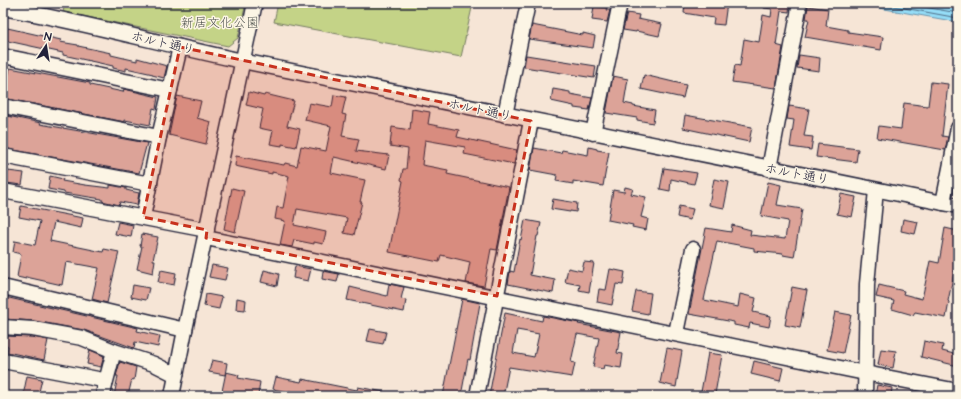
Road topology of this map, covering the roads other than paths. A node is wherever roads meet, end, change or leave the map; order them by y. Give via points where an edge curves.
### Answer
1 (255, 3) edge
2 (528, 3) edge
3 (620, 3) edge
4 (800, 3) edge
5 (3, 8) edge
6 (180, 47) junction
7 (3, 56) edge
8 (243, 61) junction
9 (170, 90) junction
10 (3, 106) edge
11 (505, 115) junction
12 (531, 121) junction
13 (958, 128) edge
14 (593, 133) junction
15 (159, 137) junction
16 (3, 156) edge
17 (769, 168) junction
18 (150, 184) junction
19 (876, 190) junction
20 (3, 191) edge
21 (943, 203) junction
22 (958, 206) edge
23 (143, 217) junction
24 (206, 234) junction
25 (693, 249) dead end
26 (3, 287) edge
27 (497, 296) junction
28 (3, 327) edge
29 (185, 330) junction
30 (676, 333) junction
31 (114, 351) junction
32 (3, 361) edge
33 (865, 373) junction
34 (176, 375) junction
35 (104, 390) edge
36 (958, 391) edge
37 (172, 396) edge
38 (477, 396) edge
39 (866, 396) edge

1 - 8 street
2 - 11 street
3 - 14 street
4 - 17 street
5 - 6 street, ホルト通り
6 - 8 street, ホルト通り
6 - 9 street
7 - 9 street
8 - 11 street, ホルト通り
8 - 24 street
9 - 15 street
10 - 15 street
11 - 12 street, ホルト通り
12 - 14 street, ホルト通り
12 - 27 street
13 - 21 street
14 - 17 street, ホルト通り
15 - 18 street
16 - 18 street
17 - 19 street, ホルト通り
18 - 23 street
19 - 21 street, ホルト通り
19 - 33 street via 867,284
20 - 23 street
21 - 22 street, ホルト通り
23 - 24 street
24 - 27 street
24 - 29 street
25 - 30 street
26 - 29 street
27 - 30 street
27 - 38 street
28 - 31 street via 62,333
29 - 34 street
30 - 33 street
31 - 34 street via 154,364
31 - 35 street
32 - 35 street via 103,380
33 - 36 street
33 - 39 street
34 - 37 street

